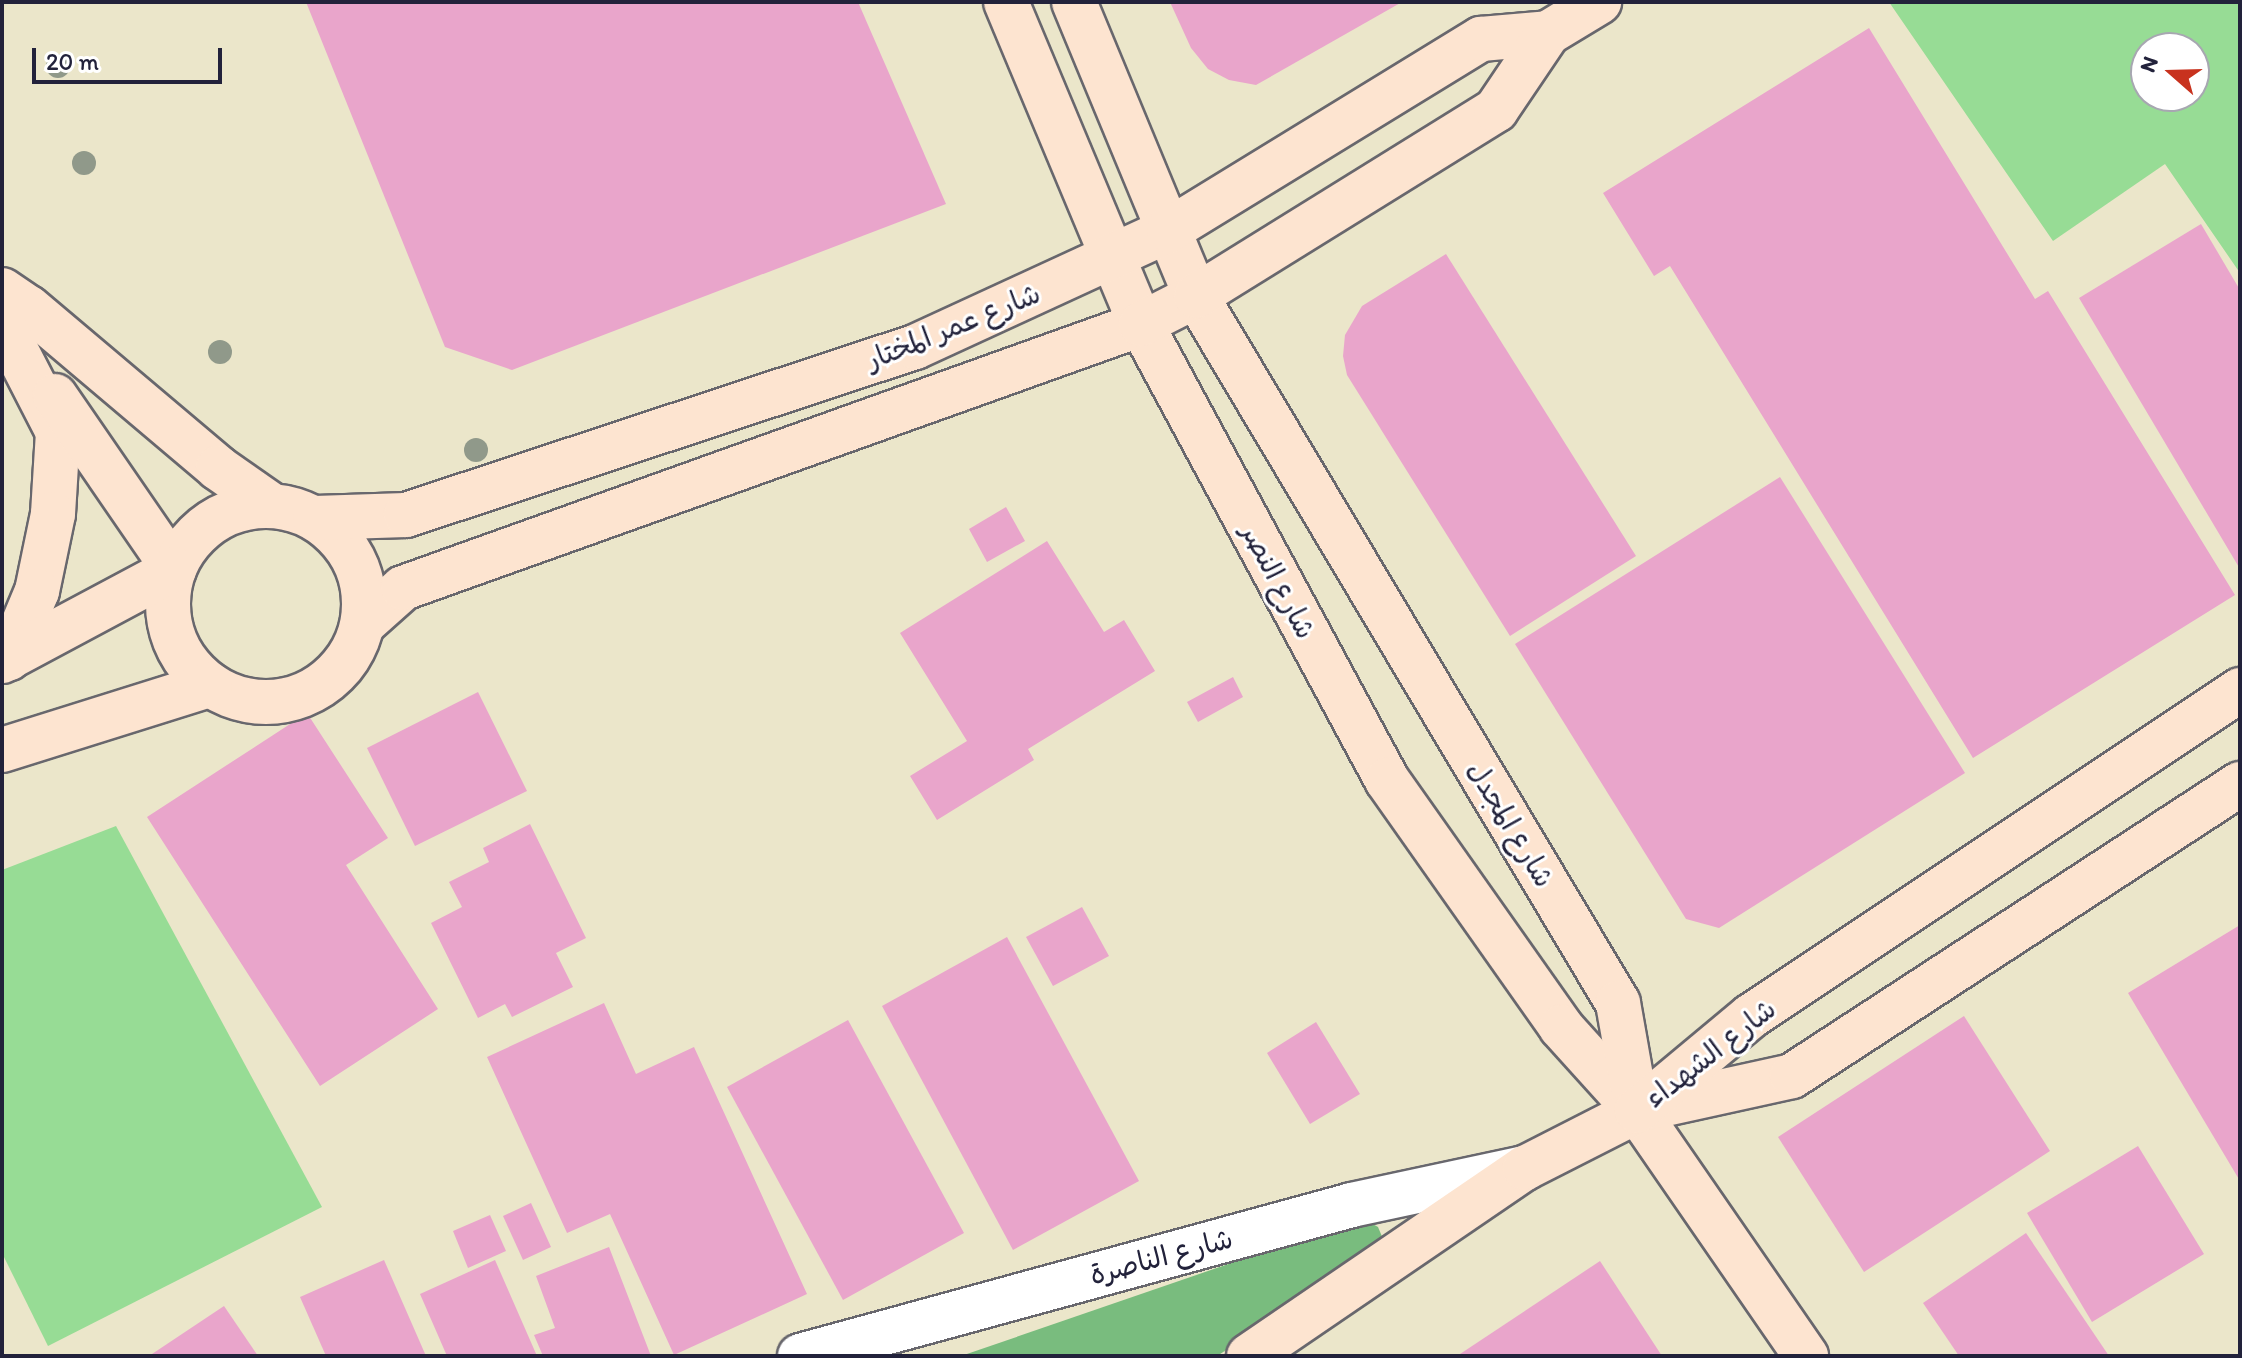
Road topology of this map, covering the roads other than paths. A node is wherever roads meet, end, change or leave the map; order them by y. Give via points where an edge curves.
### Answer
1 (1006, 2) edge
2 (1074, 2) edge
3 (1599, 2) edge
4 (1548, 33) junction
5 (1169, 230) junction
6 (1111, 259) junction
7 (2, 290) edge
8 (1196, 296) junction
9 (2, 321) edge
10 (1141, 324) junction
11 (271, 505) junction
12 (315, 518) junction
13 (174, 569) junction
14 (364, 623) junction
15 (6, 660) edge
16 (210, 685) junction
17 (2240, 690) edge
18 (2, 750) edge
19 (2240, 784) edge
20 (1637, 1111) junction
21 (1525, 1168) junction
22 (800, 1356) edge
23 (1249, 1356) edge
24 (1806, 1356) edge

1 - 6 main road, شارع النصر
2 - 5 main road
3 - 4 main road
4 - 5 main road, شارع عمر المختار via 1481,39
4 - 8 main road, شارع عمر المختار via 1496,110
5 - 6 main road, شارع عمر المختار
5 - 8 main road
6 - 10 main road, شارع النصر
6 - 12 main road, شارع عمر المختار via 915,347 406,515
7 - 11 main road via 218,468
8 - 10 main road, شارع عمر المختار
8 - 20 main road, شارع المجدل via 1618,1003
9 - 13 main road
9 - 15 main road via 58,432 53,514 37,591
10 - 14 main road, شارع عمر المختار via 403,588
10 - 20 main road, شارع النصر via 1387,780 1561,1027
11 - 12 main road
11 - 13 main road via 245,507 215,519 191,540
12 - 14 main road via 336,533 356,560 365,591
13 - 15 main road
13 - 16 main road via 167,601 171,633 186,662
14 - 16 main road via 352,654 331,680 303,696 271,703 239,700
16 - 18 main road
17 - 20 main road, شارع الشهداء via 1751,1016
19 - 20 main road, شارع الشهداء via 1792,1076
20 - 21 main road
20 - 24 main road, شارع المجدل
21 - 22 street, شارع الناصرة via 1352,1205
21 - 23 main road

